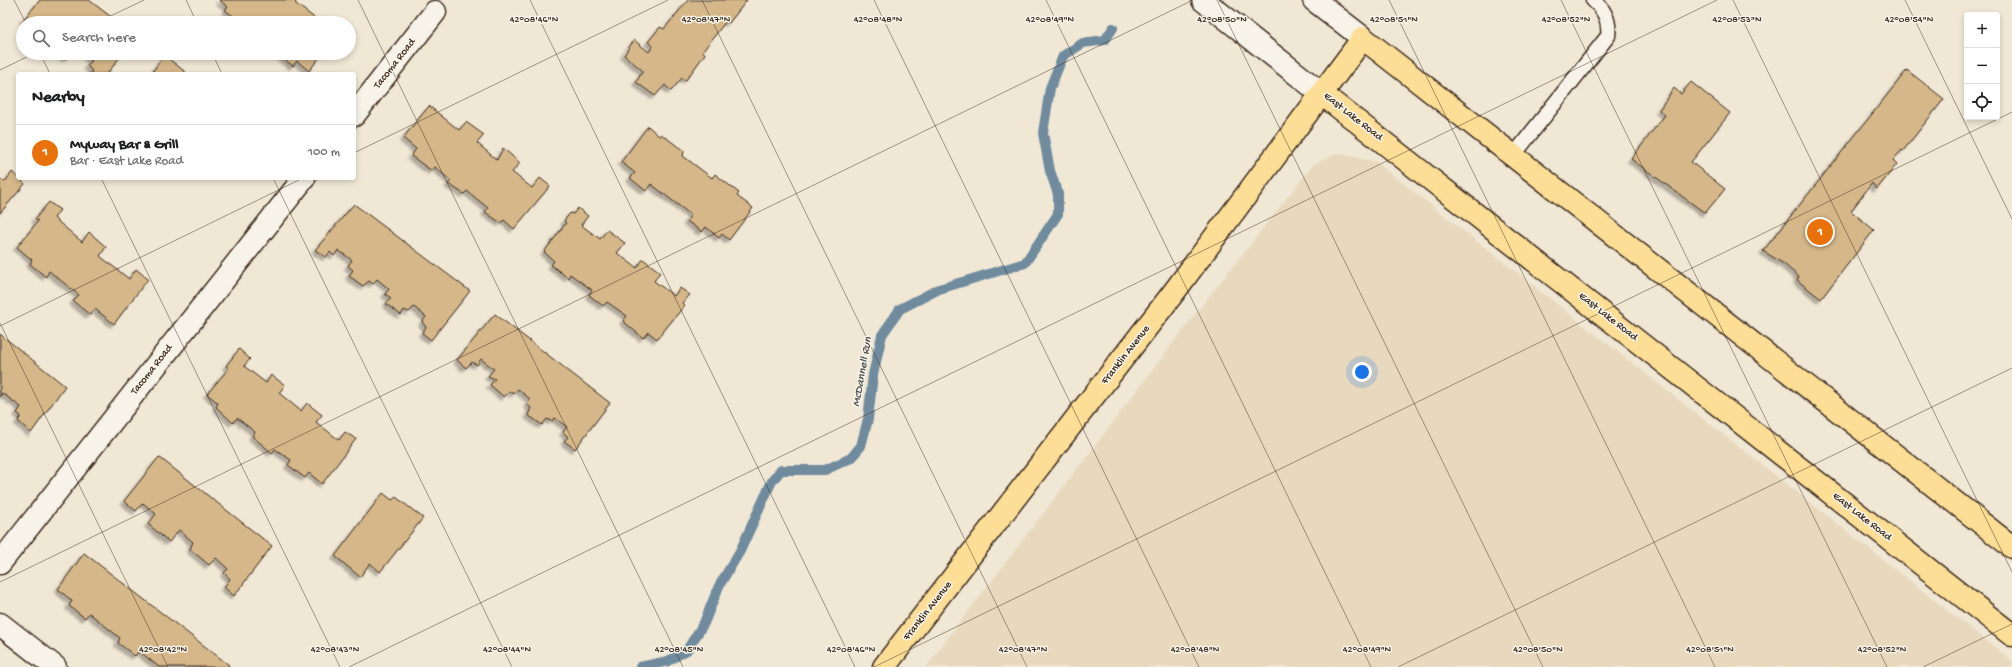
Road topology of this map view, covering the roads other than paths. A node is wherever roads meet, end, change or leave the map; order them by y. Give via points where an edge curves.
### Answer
1 (1203, 0) edge
2 (1314, 0) edge
3 (1593, 0) edge
4 (435, 12) dead end
5 (1363, 38) junction
6 (1322, 94) junction
7 (356, 112) edge
8 (1513, 156) junction
9 (302, 180) edge
10 (2012, 547) edge
11 (0, 563) edge
12 (0, 624) edge
13 (2012, 635) edge
14 (55, 667) edge
15 (884, 667) edge

1 - 6 street, East Lake Road
2 - 5 street
3 - 8 lane via 1605,15 1608,36
4 - 7 street, Tacoma Road
5 - 6 main road, Franklin Avenue
5 - 8 main road
6 - 13 main road, East Lake Road
6 - 15 main road, Franklin Avenue via 1179,286
8 - 10 main road
9 - 11 street, Tacoma Road
12 - 14 street

